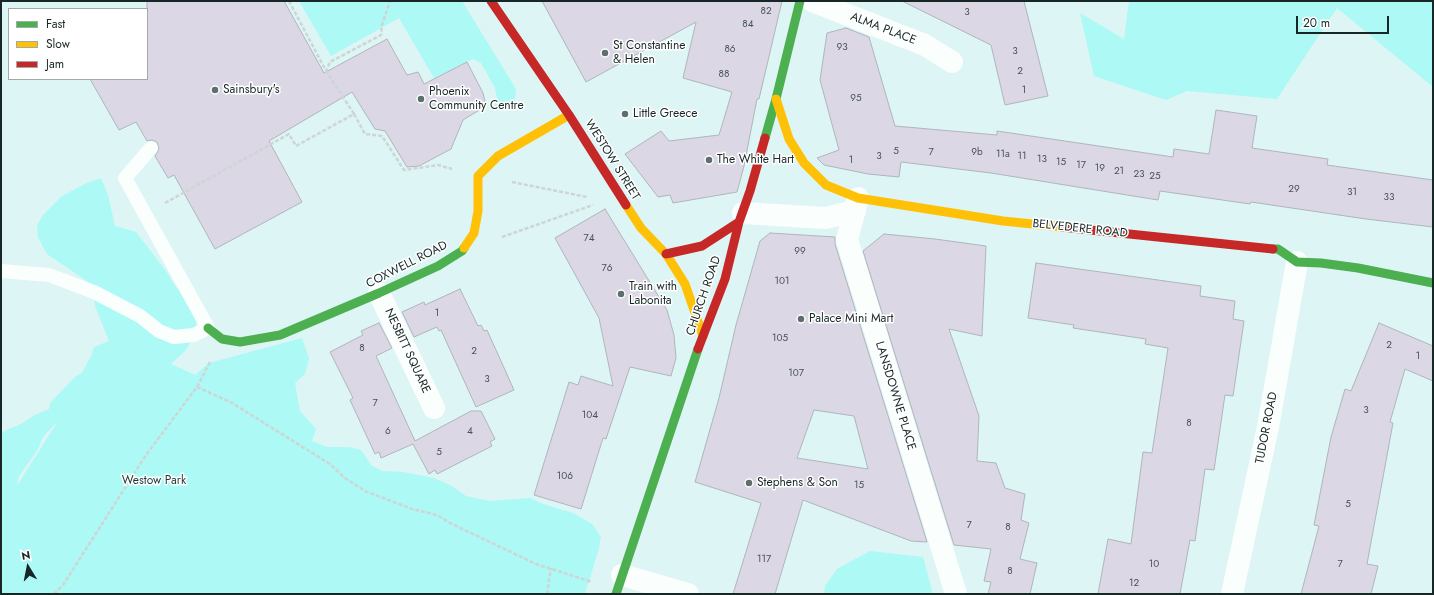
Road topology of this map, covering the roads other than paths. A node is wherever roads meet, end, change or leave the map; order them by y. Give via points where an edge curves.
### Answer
1 (491, 1) edge
2 (800, 1) edge
3 (812, 1) edge
4 (952, 62) dead end
5 (776, 99) junction
6 (570, 115) junction
7 (151, 148) dead end
8 (856, 205) junction
9 (741, 218) junction
10 (666, 254) junction
11 (1297, 262) junction
12 (1, 271) edge
13 (1433, 283) edge
14 (379, 293) junction
15 (208, 328) junction
16 (703, 336) junction
17 (434, 408) dead end
18 (619, 584) edge
19 (688, 594) edge
20 (956, 594) edge
21 (1232, 594) edge

1 - 6 street, WESTOW STREET
2 - 5 street, CHURCH ROAD
3 - 4 street, ALMA PLACE via 925,45
5 - 8 street, BELVEDERE ROAD via 789,139 804,163 826,185
5 - 9 street, CHURCH ROAD
6 - 10 street, WESTOW STREET via 641,228
6 - 14 street, COXWELL ROAD via 498,156 478,176 478,211 474,233 462,250 438,266
7 - 15 lane via 125,178
8 - 9 street, BELVEDERE ROAD via 826,218
8 - 11 street, BELVEDERE ROAD via 1278,249
8 - 20 street, LANSDOWNE PLACE via 847,240
9 - 10 street via 702,246
9 - 16 street, CHURCH ROAD via 725,279
10 - 16 street, WESTOW STREET via 685,284
11 - 13 street via 1358,268
11 - 21 street, TUDOR ROAD via 1268,427
12 - 15 lane via 49,275 94,292 140,316 159,331 174,337 194,335
14 - 15 street, COXWELL ROAD via 280,335 261,340 240,342 222,339
14 - 17 street, NESBITT SQUARE
16 - 18 street, CHURCH ROAD
18 - 19 street

